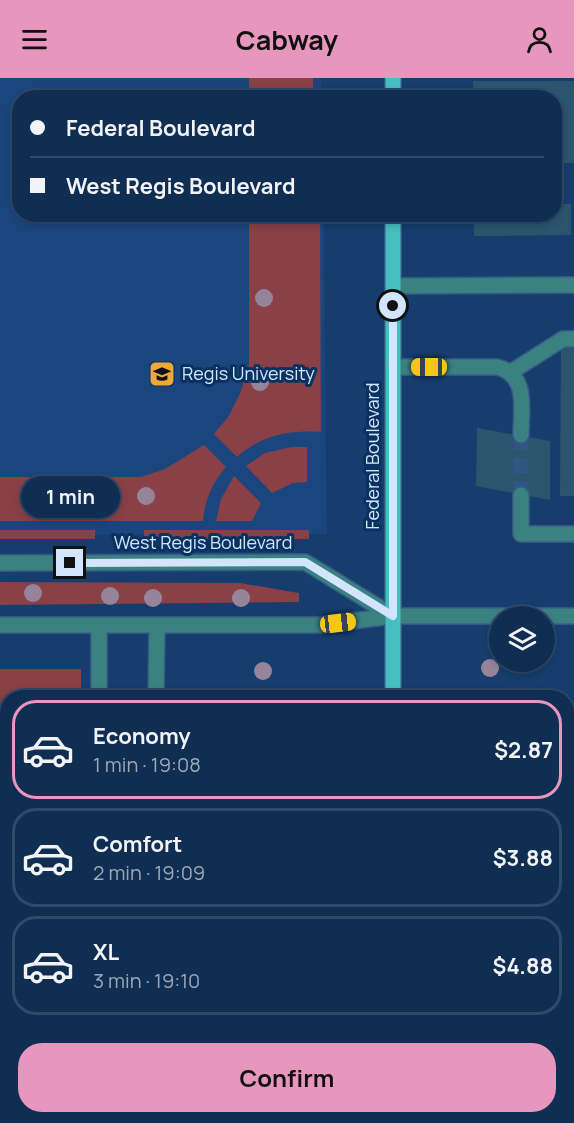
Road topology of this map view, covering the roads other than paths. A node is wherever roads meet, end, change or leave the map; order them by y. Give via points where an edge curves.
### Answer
1 (393, 222) edge
2 (574, 285) edge
3 (393, 286) junction
4 (574, 339) edge
5 (393, 367) junction
6 (511, 372) junction
7 (521, 435) tunnel mouth
8 (521, 495) tunnel mouth
9 (574, 534) edge
10 (0, 563) edge
11 (393, 616) junction
12 (574, 616) edge
13 (0, 626) edge
14 (99, 626) junction
15 (157, 626) junction
16 (99, 690) edge
17 (156, 690) edge
18 (393, 690) edge

1 - 3 main road, Federal Boulevard
2 - 3 street
3 - 5 main road, Federal Boulevard
4 - 6 street via 563,339
5 - 6 street via 497,367
5 - 11 main road, Federal Boulevard
6 - 7 street via 520,384
8 - 9 street via 521,534
10 - 11 street, West Regis Boulevard via 305,562
11 - 12 street
11 - 15 street via 320,626
11 - 18 main road, Federal Boulevard
13 - 14 street
14 - 15 street
14 - 16 street
15 - 17 street

